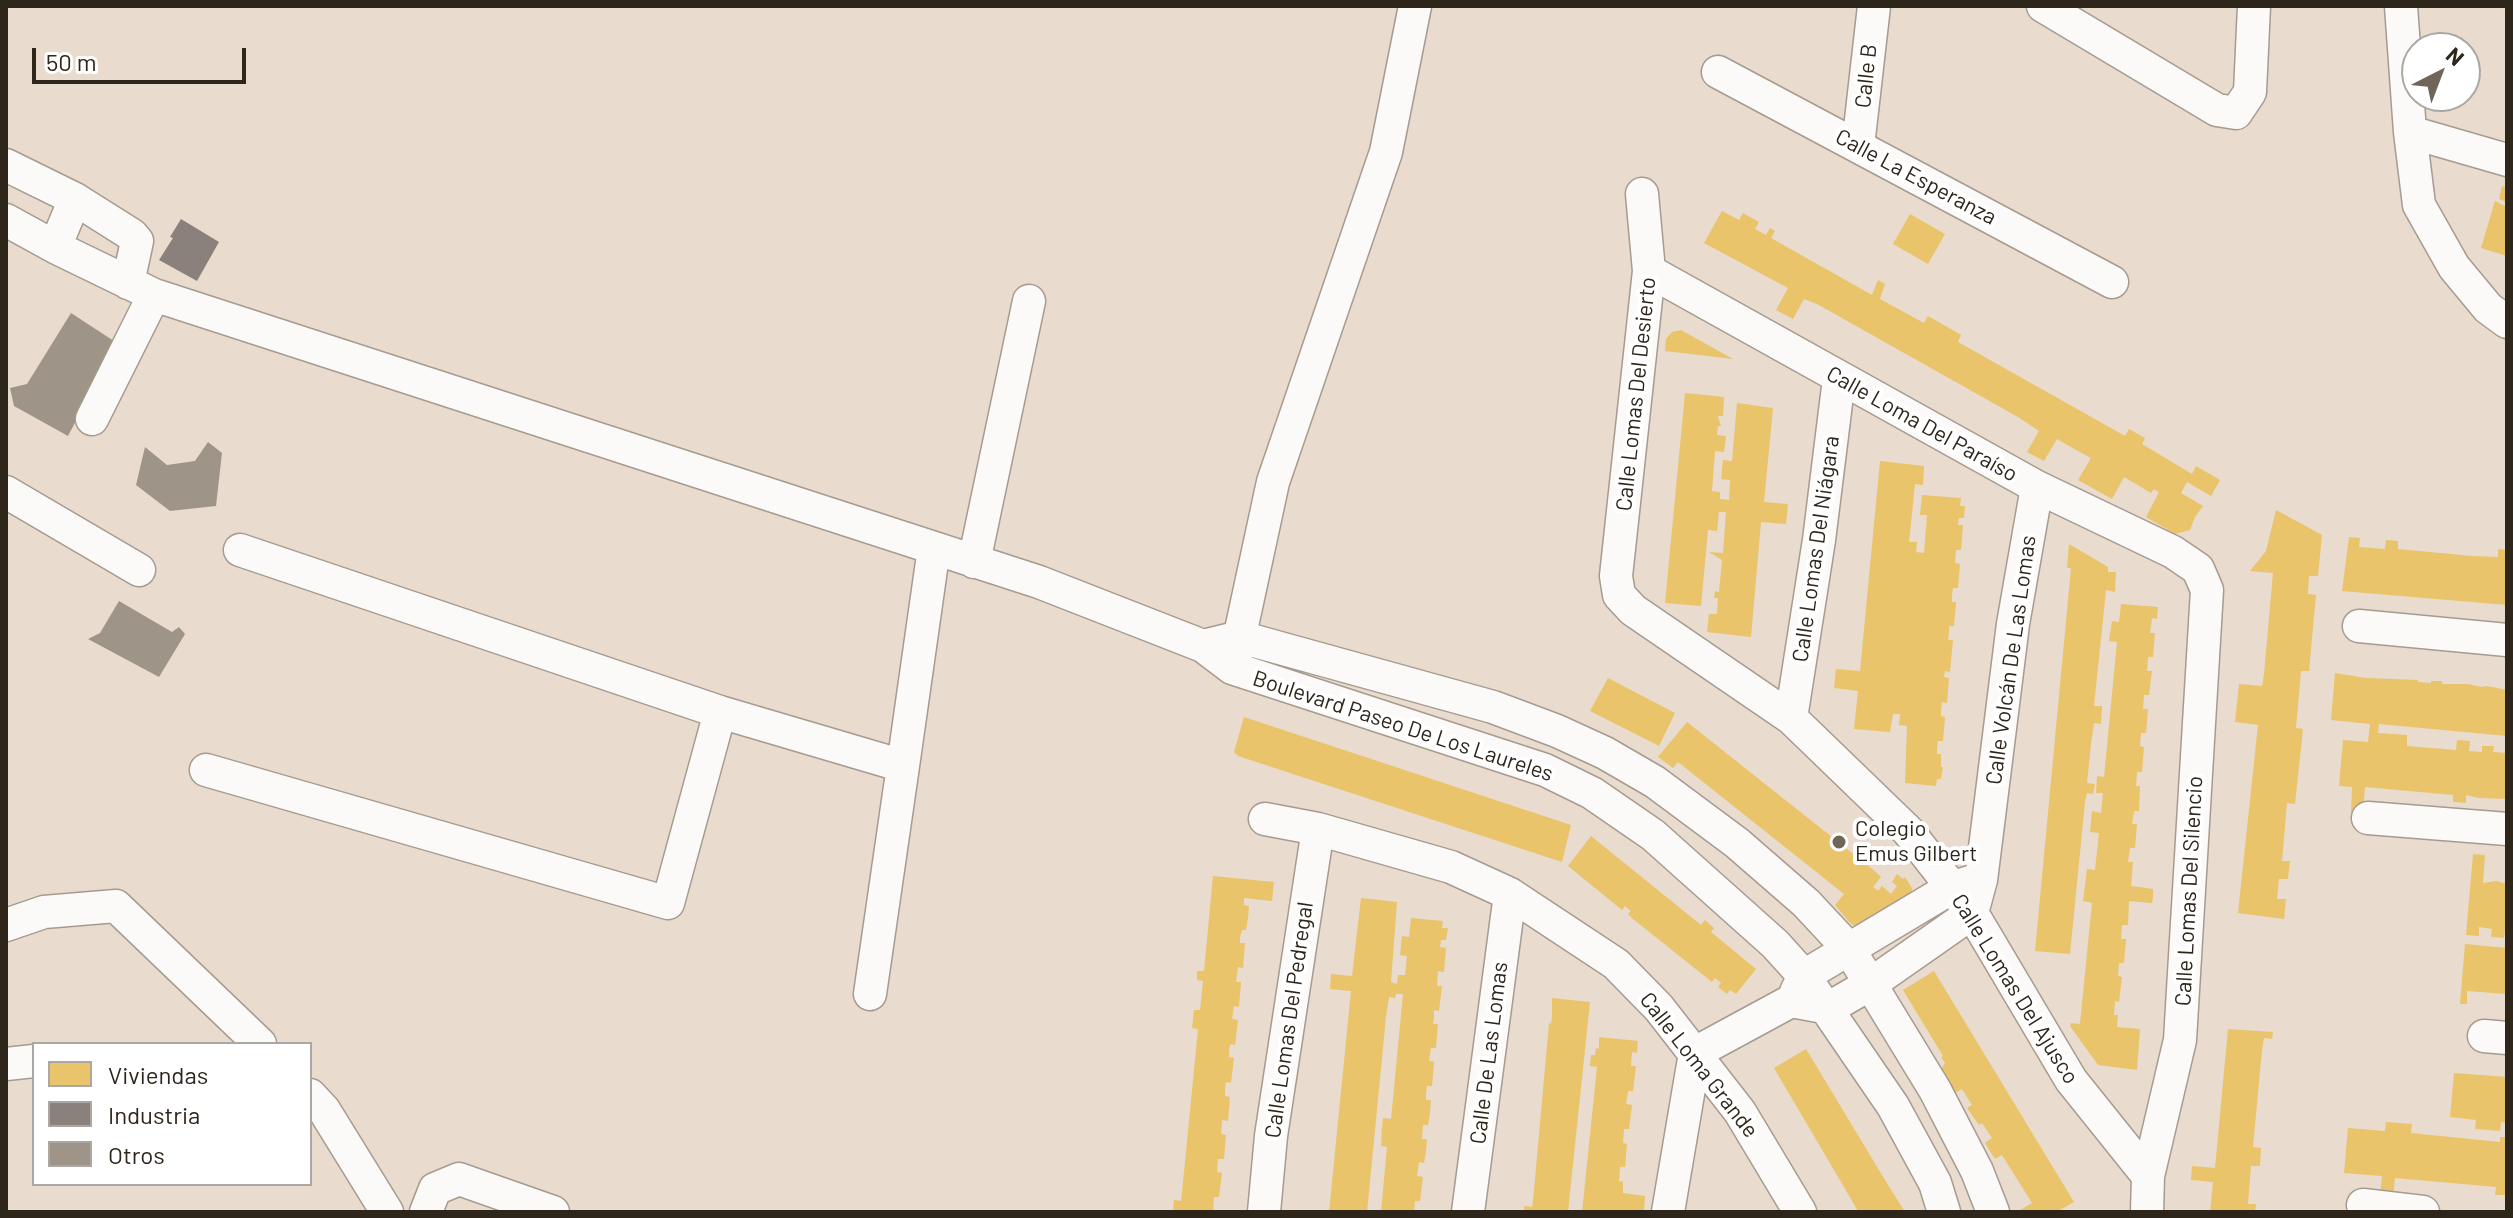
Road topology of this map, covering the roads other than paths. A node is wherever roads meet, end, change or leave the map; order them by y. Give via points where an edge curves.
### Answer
1 (1415, 6) edge
2 (1874, 6) edge
3 (2254, 6) edge
4 (2401, 6) edge
5 (2055, 9) edge
6 (1718, 72) dead end
7 (2410, 132) junction
8 (1858, 146) junction
9 (2507, 160) edge
10 (6, 165) edge
11 (1642, 194) dead end
12 (75, 199) junction
13 (10, 230) edge
14 (55, 247) junction
15 (1649, 271) junction
16 (2112, 282) dead end
17 (141, 289) junction
18 (1029, 301) dead end
19 (2507, 322) edge
20 (1839, 379) junction
21 (92, 419) dead end
22 (2037, 487) junction
23 (6, 492) edge
24 (934, 548) junction
25 (240, 550) dead end
26 (974, 562) junction
27 (2198, 569) joint
28 (139, 570) dead end
29 (1619, 595) joint
30 (2359, 626) dead end
31 (1240, 637) junction
32 (2507, 640) edge
33 (1203, 646) junction
34 (1232, 668) junction
35 (720, 712) junction
36 (1791, 718) junction
37 (903, 766) junction
38 (206, 770) dead end
39 (2368, 818) dead end
40 (1265, 819) dead end
41 (1318, 829) junction
42 (2507, 829) edge
43 (1966, 884) junction
44 (1510, 894) junction
45 (1972, 913) junction
46 (6, 925) edge
47 (1849, 949) junction
48 (1872, 983) junction
49 (1798, 988) junction
50 (870, 994) dead end
51 (1829, 1008) junction
52 (258, 1042) edge
53 (1695, 1053) junction
54 (32, 1061) edge
55 (6, 1064) edge
56 (312, 1097) edge
57 (2148, 1176) junction
58 (2363, 1205) dead end
59 (387, 1212) edge
60 (426, 1212) edge
61 (553, 1212) edge
62 (1264, 1212) edge
63 (1468, 1212) edge
64 (1668, 1212) edge
65 (1800, 1212) edge
66 (1944, 1212) edge
67 (1993, 1212) edge
68 (2147, 1212) edge
69 (2423, 1212) edge

1 - 31 street via 1386,152 1273,482
2 - 8 street, Calle B
3 - 5 street via 2250,92 2236,113 2217,110
4 - 7 street
6 - 8 street, Calle La Esperanza
7 - 9 street
7 - 19 street via 2419,205 2454,267
8 - 16 street, Calle La Esperanza
10 - 12 street
11 - 15 street, Calle Lomas Del Desierto
12 - 14 street
12 - 17 street via 137,241
13 - 14 street, Boulevard Paseo De Los Laureles
14 - 17 street, Boulevard Paseo De Los Laureles
15 - 20 street, Calle Loma Del Paraíso
15 - 29 street, Calle Lomas Del Desierto via 1616,576
17 - 21 street
17 - 24 street, Boulevard Paseo De Los Laureles
18 - 26 street
20 - 22 street, Calle Loma Del Paraíso
20 - 36 street, Calle Lomas Del Niágara
22 - 27 street, Calle Loma Del Paraíso
22 - 43 street, Calle Volcán De Las Lomas
23 - 28 street
24 - 26 street, Boulevard Paseo De Los Laureles
24 - 37 street
25 - 35 street
26 - 33 street, Boulevard Paseo De Los Laureles
27 - 57 street, Calle Lomas Del Silencio via 2207,590 2180,1040
29 - 36 street, Calle Lomas Del Ajusco via 1633,610
30 - 32 street
31 - 33 street
31 - 34 street
31 - 47 street, Boulevard Paseo De Los Laureles via 1493,707 1605,753 1655,782 1737,843
33 - 34 street, Boulevard Paseo De Los Laureles
34 - 49 street, Boulevard Paseo De Los Laureles via 1545,770 1592,793 1664,844 1775,944
35 - 37 street
35 - 38 street via 668,903
36 - 43 street, Calle Lomas Del Ajusco
37 - 50 street
39 - 42 street
40 - 41 street, Calle Loma Grande
41 - 44 street, Calle Loma Grande via 1451,867
41 - 62 street, Calle Lomas Del Pedregal
43 - 45 street, Calle Lomas Del Ajusco
43 - 47 street
44 - 53 street, Calle Loma Grande via 1616,964
44 - 63 street, Calle De Las Lomas
45 - 48 street
45 - 57 street, Calle Lomas Del Ajusco via 2071,1080
46 - 52 street via 44,912 116,906
47 - 48 street, Boulevard Paseo De Los Laureles
47 - 49 street
48 - 51 street
48 - 67 street, Boulevard Paseo De Los Laureles via 1935,1090
49 - 51 street, Boulevard Paseo De Los Laureles
49 - 53 street
51 - 66 street, Boulevard Paseo De Los Laureles via 1893,1106 1935,1183
53 - 64 street
53 - 65 street, Calle Loma Grande via 1740,1112
54 - 55 street
56 - 59 street
57 - 68 street, Calle Lomas Del Silencio
58 - 69 street
60 - 61 street via 435,1189 459,1179

